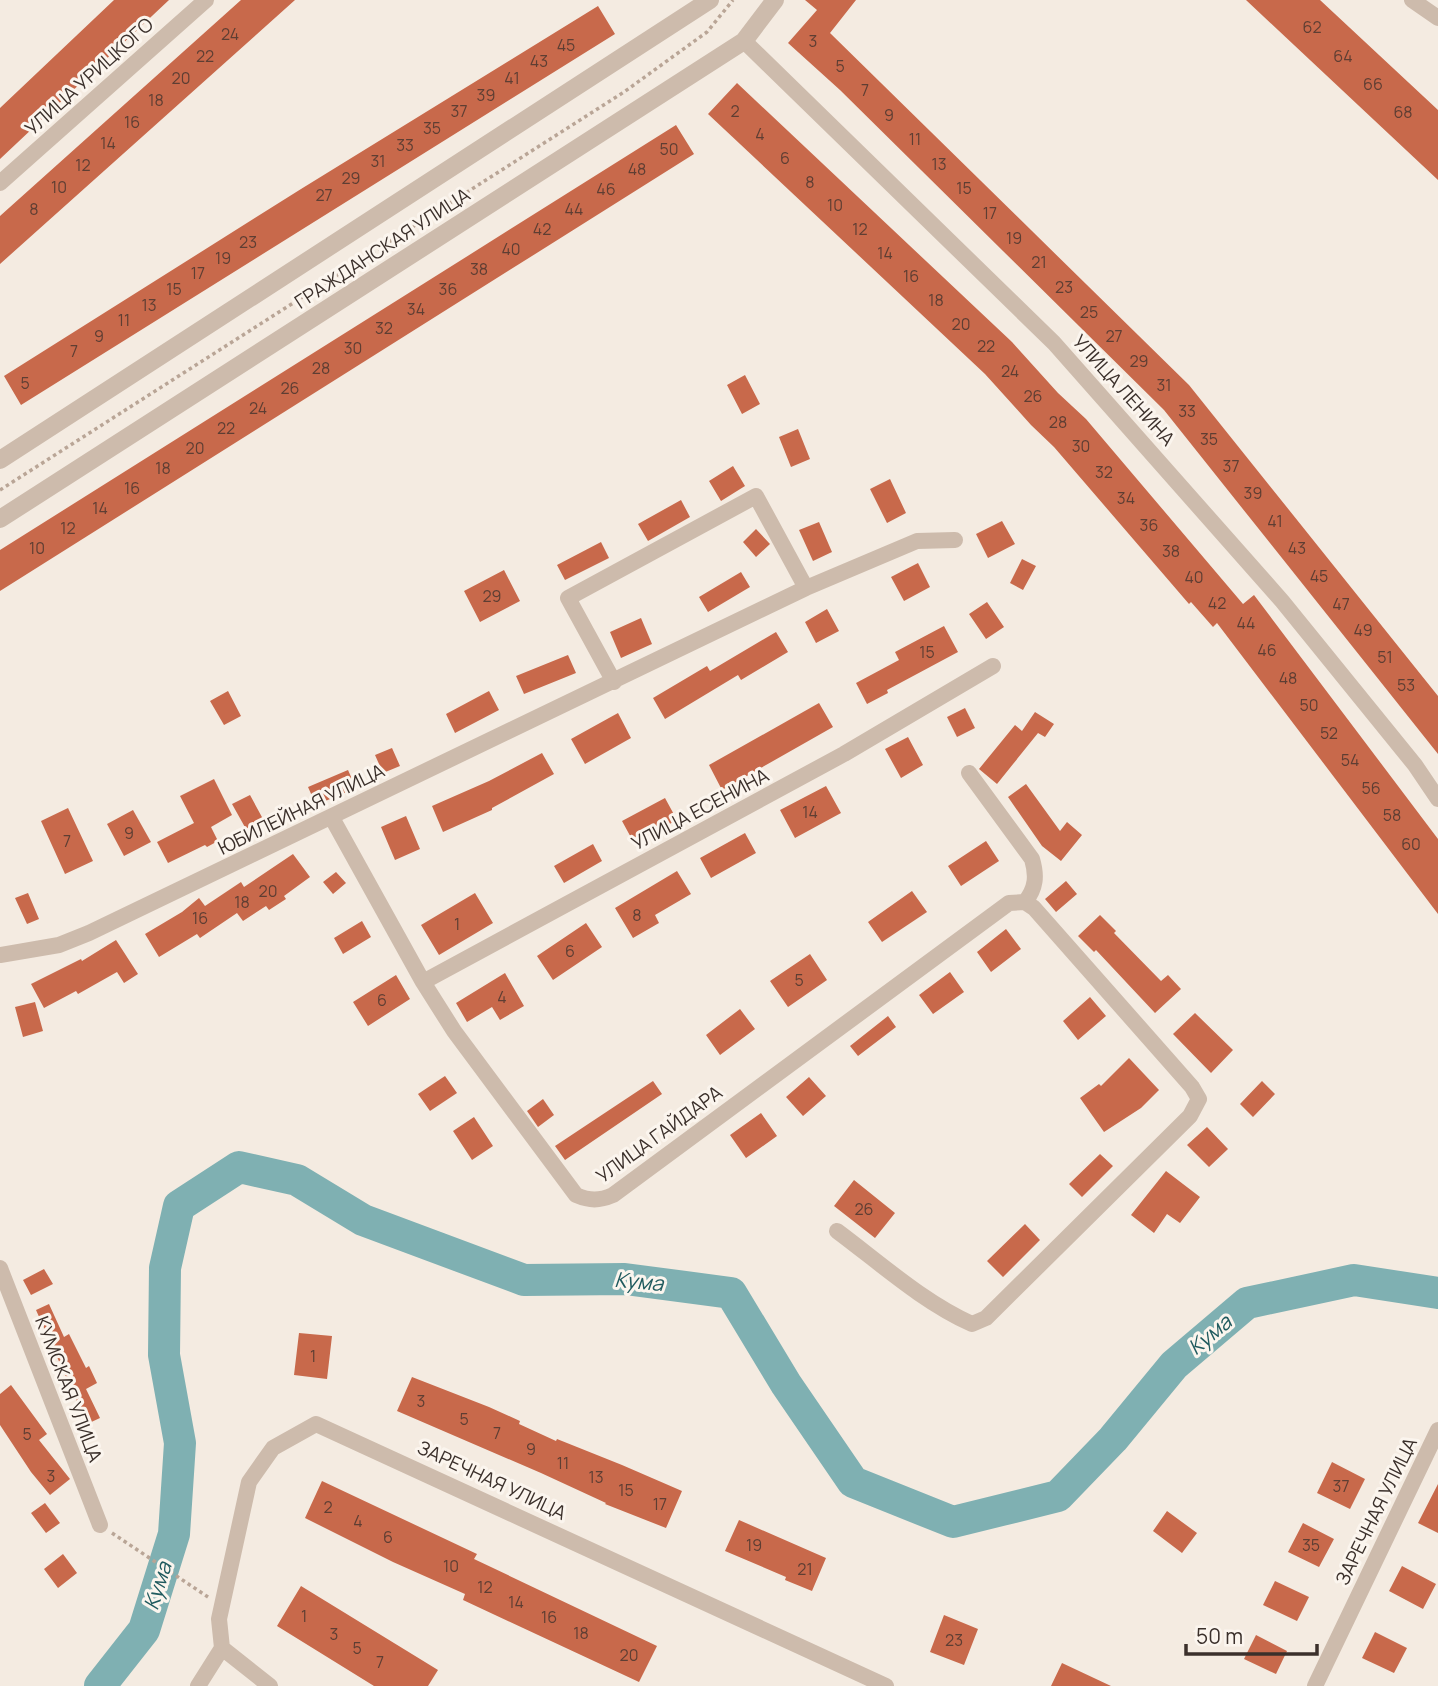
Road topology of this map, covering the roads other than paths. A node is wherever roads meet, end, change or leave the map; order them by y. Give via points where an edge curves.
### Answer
1 (206, 0) edge
2 (710, 0) edge
3 (775, 0) edge
4 (1412, 0) edge
5 (1438, 18) edge
6 (744, 41) junction
7 (0, 183) edge
8 (0, 460) edge
9 (0, 519) edge
10 (955, 540) dead end
11 (806, 588) junction
12 (993, 666) dead end
13 (614, 682) junction
14 (969, 773) dead end
15 (1438, 799) edge
16 (332, 818) junction
17 (1025, 902) junction
18 (0, 955) edge
19 (423, 982) junction
20 (837, 1231) dead end
21 (0, 1268) edge
22 (1438, 1430) edge
23 (100, 1525) road end
24 (222, 1648) junction
25 (198, 1686) edge
26 (270, 1686) edge
27 (886, 1686) edge
28 (1315, 1686) edge

1 - 7 street, УЛИЦА УРИЦКОГО
2 - 8 street, ГРАЖДАНСКАЯ УЛИЦА
3 - 6 street, ГРАЖДАНСКАЯ УЛИЦА
4 - 5 street
6 - 9 street, ГРАЖДАНСКАЯ УЛИЦА
6 - 15 street, УЛИЦА ЛЕНИНА via 1054,343 1282,601
10 - 11 street, ЮБИЛЕЙНАЯ УЛИЦА via 917,541
11 - 13 street, ЮБИЛЕЙНАЯ УЛИЦА
11 - 13 street via 756,496 568,598
12 - 19 street, УЛИЦА ЕСЕНИНА via 844,754
13 - 16 street, ЮБИЛЕЙНАЯ УЛИЦА
14 - 17 street via 1032,859 1033,891
16 - 18 street, ЮБИЛЕЙНАЯ УЛИЦА via 89,933 58,945
16 - 19 street, УЛИЦА ГАЙДАРА
17 - 19 street, УЛИЦА ГАЙДАРА via 1009,903 601,1200 576,1195
17 - 20 street via 1192,1087 1199,1099 1190,1116 986,1318 972,1324
21 - 23 street, КУМСКАЯ УЛИЦА
22 - 28 street, ЗАРЕЧНАЯ УЛИЦА
24 - 25 street
24 - 26 street
24 - 27 street, ЗАРЕЧНАЯ УЛИЦА via 221,1605 249,1482 273,1448 316,1424

